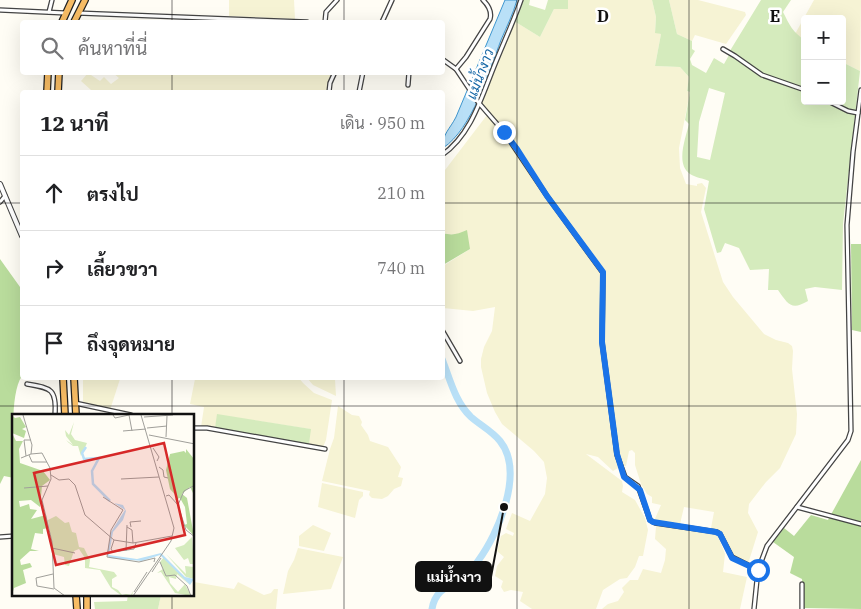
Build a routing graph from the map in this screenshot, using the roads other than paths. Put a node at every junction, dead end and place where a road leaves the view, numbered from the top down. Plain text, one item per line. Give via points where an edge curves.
1 (52, 0) edge
2 (72, 0) edge
3 (85, 0) edge
4 (337, 0) edge
5 (392, 0) edge
6 (483, 0) edge
7 (521, 0) edge
8 (0, 10) edge
9 (49, 12) junction
10 (65, 13) junction
11 (78, 13) junction
12 (63, 20) edge
13 (75, 20) edge
14 (255, 20) edge
15 (325, 20) edge
16 (383, 20) edge
17 (723, 49) dead end
18 (445, 61) edge
19 (456, 69) junction
20 (48, 75) edge
21 (59, 75) edge
22 (334, 75) edge
23 (362, 75) edge
24 (409, 75) edge
25 (408, 85) dead end
26 (801, 89) edge
27 (46, 90) edge
28 (58, 90) edge
29 (329, 90) edge
30 (359, 90) edge
31 (861, 90) edge
32 (479, 103) junction
33 (836, 105) edge
34 (858, 113) junction
35 (445, 153) edge
36 (0, 184) edge
37 (4, 196) junction
38 (0, 202) edge
39 (20, 232) edge
40 (445, 335) edge
41 (460, 361) dead end
42 (63, 380) edge
43 (74, 380) edge
44 (27, 384) dead end
45 (75, 403) junction
46 (55, 414) edge
47 (65, 414) edge
48 (76, 414) edge
49 (126, 414) edge
50 (195, 428) edge
51 (325, 449) dead end
52 (797, 507) junction
53 (861, 524) edge
54 (758, 570) junction
55 (802, 584) dead end
56 (75, 596) edge
57 (87, 596) edge
58 (77, 609) edge
59 (88, 609) edge
60 (754, 609) edge
61 (802, 609) edge

1 - 9 street
2 - 10 highway
3 - 11 highway
4 - 15 street via 326,12
5 - 16 street
6 - 19 street via 490,19
7 - 32 street
8 - 9 street
9 - 10 street
10 - 12 highway
11 - 13 highway
11 - 14 street
17 - 26 street via 762,75
18 - 19 street
19 - 32 street
20 - 27 highway
21 - 28 highway
22 - 29 street
23 - 30 street
24 - 25 street
31 - 34 street
32 - 35 street via 460,140
32 - 54 street via 517,149 603,272 602,342 617,454 624,477 640,490 650,520 716,532 732,558
33 - 34 street
34 - 52 street via 847,225 851,431 848,440
36 - 37 street
37 - 38 street
37 - 39 street
40 - 41 street
42 - 47 highway
43 - 45 highway
44 - 46 street via 51,391
45 - 48 highway
45 - 49 street
50 - 51 street
52 - 53 street
52 - 54 street via 767,546
54 - 60 street
55 - 61 street
56 - 58 highway
57 - 59 highway

